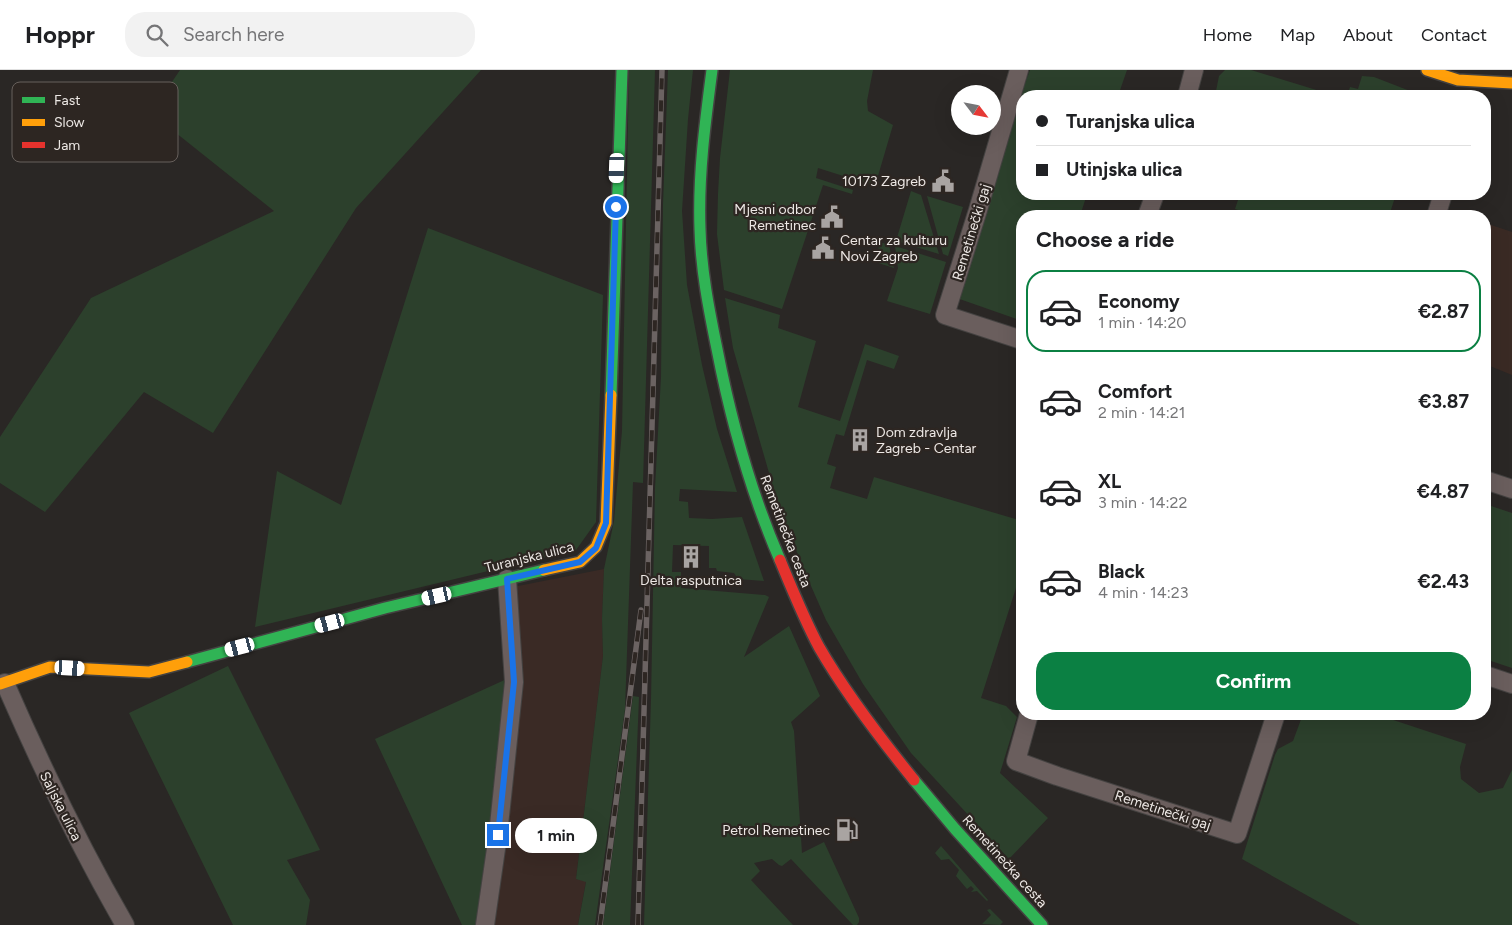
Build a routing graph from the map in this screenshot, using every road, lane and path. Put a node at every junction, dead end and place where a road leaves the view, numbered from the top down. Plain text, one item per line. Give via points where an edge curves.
1 (622, 70) edge
2 (712, 70) edge
3 (1019, 70) edge
4 (1194, 70) edge
5 (1427, 70) edge
6 (1512, 84) edge
7 (1476, 89) edge
8 (1189, 90) edge
9 (1016, 338) edge
10 (1491, 482) edge
11 (1512, 489) edge
12 (507, 579) junction
13 (1491, 677) edge
14 (3, 683) edge
15 (1512, 684) edge
16 (1027, 720) edge
17 (1274, 720) edge
18 (125, 925) edge
19 (485, 925) edge
20 (1042, 925) edge

1 - 12 street, Turanjska ulica via 606,523 596,548 580,562
2 - 20 street, Remetinečka cesta via 700,228 706,295 733,421 774,549 824,656 856,703 941,813
3 - 9 street, Remetinečki gaj via 945,315
4 - 8 street
5 - 7 street
6 - 7 street
10 - 11 street
12 - 14 street, Turanjska ulica via 385,608 149,672 50,668
12 - 19 street via 514,682
13 - 15 street
14 - 18 street, Saljska ulica via 94,872
16 - 17 street, Remetinečki gaj via 1016,761 1238,834

